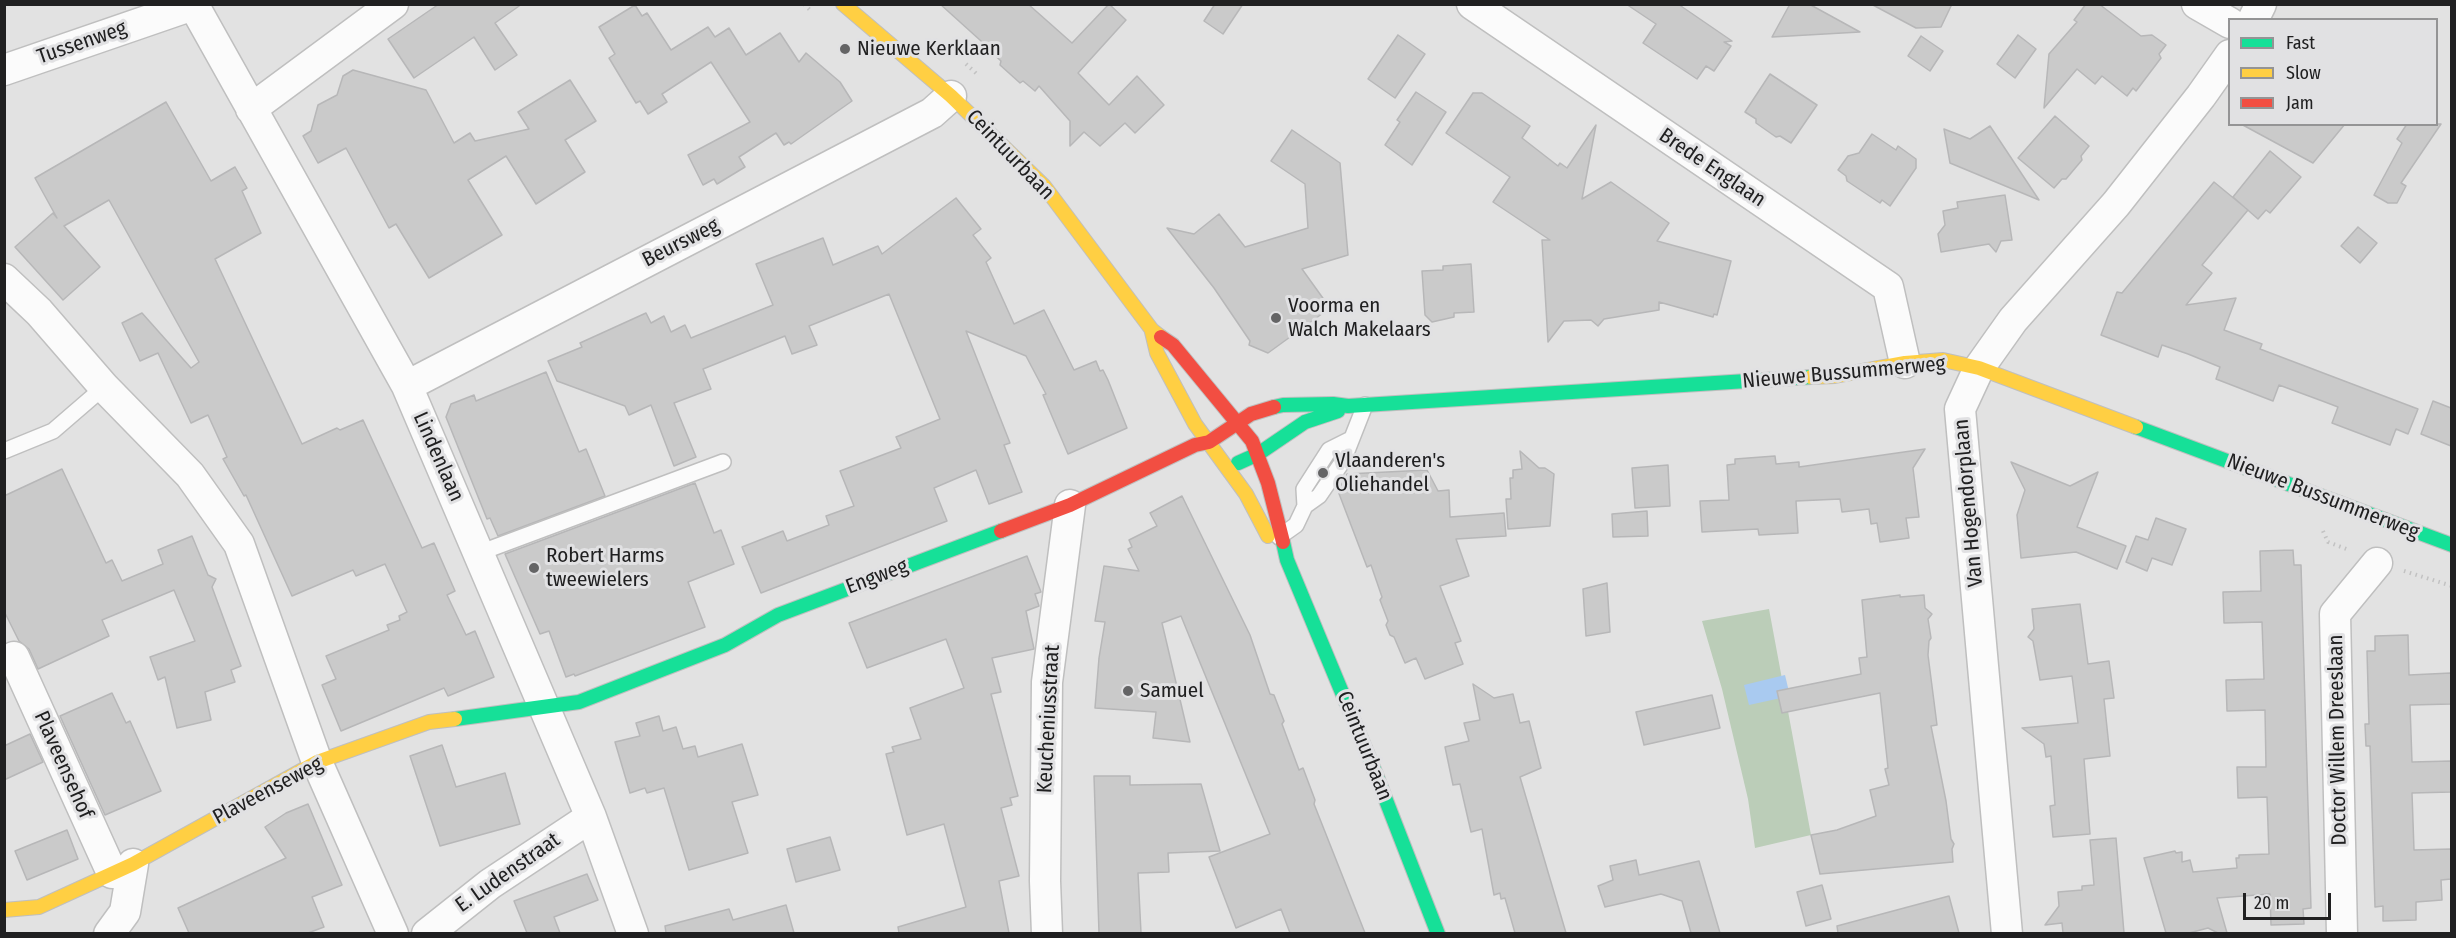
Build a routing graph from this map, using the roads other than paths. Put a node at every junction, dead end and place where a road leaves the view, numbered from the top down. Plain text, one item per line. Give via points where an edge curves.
1 (393, 4) edge
2 (843, 4) edge
3 (1472, 4) edge
4 (2197, 4) edge
5 (2262, 4) edge
6 (193, 5) edge
7 (2254, 18) edge
8 (2228, 22) edge
9 (2228, 56) edge
10 (4, 70) edge
11 (951, 96) junction
12 (251, 109) junction
13 (4, 279) edge
14 (1152, 330) junction
15 (1905, 363) junction
16 (1979, 368) junction
17 (407, 386) junction
18 (104, 387) junction
19 (1365, 405) junction
20 (1348, 406) junction
21 (1238, 422) junction
22 (1209, 442) junction
23 (4, 452) edge
24 (1258, 454) junction
25 (723, 462) dead end
26 (1227, 468) junction
27 (1070, 505) junction
28 (1276, 538) junction
29 (2451, 545) edge
30 (479, 553) junction
31 (2377, 563) dead end
32 (14, 657) dead end
33 (543, 705) junction
34 (317, 762) junction
35 (591, 817) junction
36 (123, 868) junction
37 (4, 910) edge
38 (109, 933) edge
39 (393, 933) edge
40 (427, 933) edge
41 (633, 933) edge
42 (1047, 933) edge
43 (1438, 933) edge
44 (2007, 933) edge
45 (2342, 933) edge

1 - 12 street
2 - 11 main road, Ceintuurbaan
3 - 15 street, Brede Englaan via 1888,287
4 - 8 street
5 - 7 street
6 - 10 street, Tussenweg
6 - 12 street, Lindenlaan
9 - 16 street, Van Hogendorplaan via 2116,204 2013,320
11 - 14 main road, Ceintuurbaan via 1044,186
11 - 17 street, Beursweg via 932,113
12 - 17 street, Lindenlaan
13 - 18 street via 39,312
14 - 21 main road, Ceintuurbaan via 1173,345
14 - 22 main road, Ceintuurbaan via 1157,353 1170,380
15 - 16 main road, Nieuwe Bussummerweg via 1943,360
15 - 19 main road, Nieuwe Bussummerweg via 1835,376
16 - 29 main road, Nieuwe Bussummerweg
16 - 44 street, Van Hogendorplaan via 1960,409
17 - 30 street, Lindenlaan
18 - 23 lane via 53,430
18 - 34 street via 190,475 239,544
19 - 20 main road, Nieuwe Bussummerweg
19 - 28 lane via 1351,439 1329,450 1304,489 1305,506 1296,525
20 - 21 main road, Nieuwe Bussummerweg via 1283,405
20 - 24 main road, Nieuwe Bussummerweg via 1305,422
21 - 22 main road, Nieuwe Bussummerweg
21 - 24 main road, Ceintuurbaan
22 - 26 main road, Ceintuurbaan
22 - 27 main road, Engweg via 1195,445
24 - 26 main road, Nieuwe Bussummerweg
24 - 28 main road, Ceintuurbaan
25 - 30 lane
26 - 28 main road, Ceintuurbaan
27 - 33 main road, Engweg via 778,615 725,645 579,702
27 - 42 street, Keucheniusstraat via 1047,682
28 - 43 main road, Ceintuurbaan
30 - 33 street, Lindenlaan
31 - 45 street, Doctor Willem Dreeslaan via 2335,614
32 - 36 street, Plaveensehof
33 - 34 main road, Plaveenseweg via 429,722
33 - 35 street, Lindenlaan
34 - 36 main road, Plaveenseweg
34 - 39 street
35 - 40 street, E. Ludenstraat via 490,884
35 - 41 street, Lindenlaan
36 - 37 main road, Plaveenseweg via 39,907
36 - 38 street via 125,912

